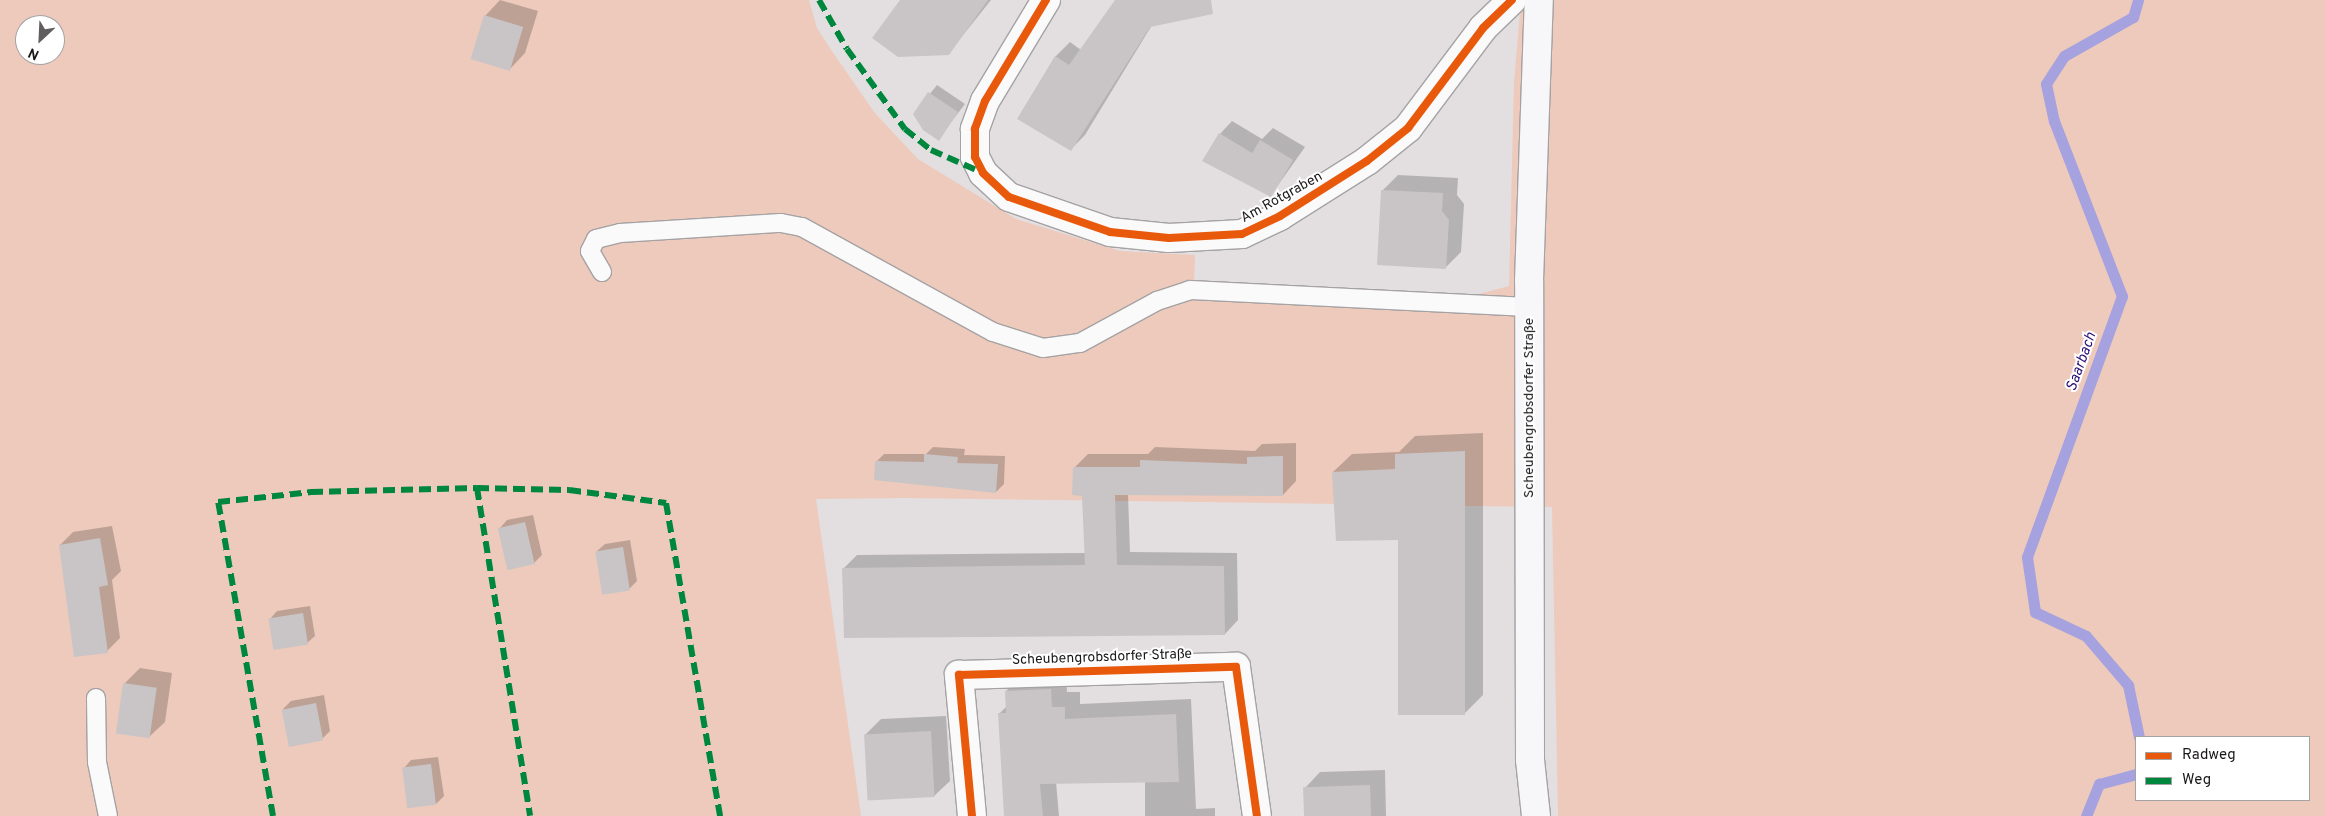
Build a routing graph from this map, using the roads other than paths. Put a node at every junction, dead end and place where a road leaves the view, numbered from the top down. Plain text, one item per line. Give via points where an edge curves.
1 (1046, 0) edge
2 (1512, 0) edge
3 (1539, 0) edge
4 (602, 272) dead end
5 (1529, 307) junction
6 (96, 698) dead end
7 (108, 816) edge
8 (972, 816) edge
9 (1256, 816) edge
10 (1536, 816) edge

1 - 2 street, Am Rotgraben via 985,101 974,129 975,157 983,173 1009,197 1110,232 1169,238 1242,234 1280,216 1368,161 1408,128 1482,28
3 - 5 main road, Scheubengrobsdorfer Straße
4 - 5 lane via 590,252 596,239 620,233 781,223 802,227 993,332 1043,348 1080,343 1157,302 1190,290
5 - 10 main road, Scheubengrobsdorfer Straße via 1530,760
6 - 7 lane via 97,762
8 - 9 street, Scheubengrobsdorfer Straße via 959,674 1236,667

